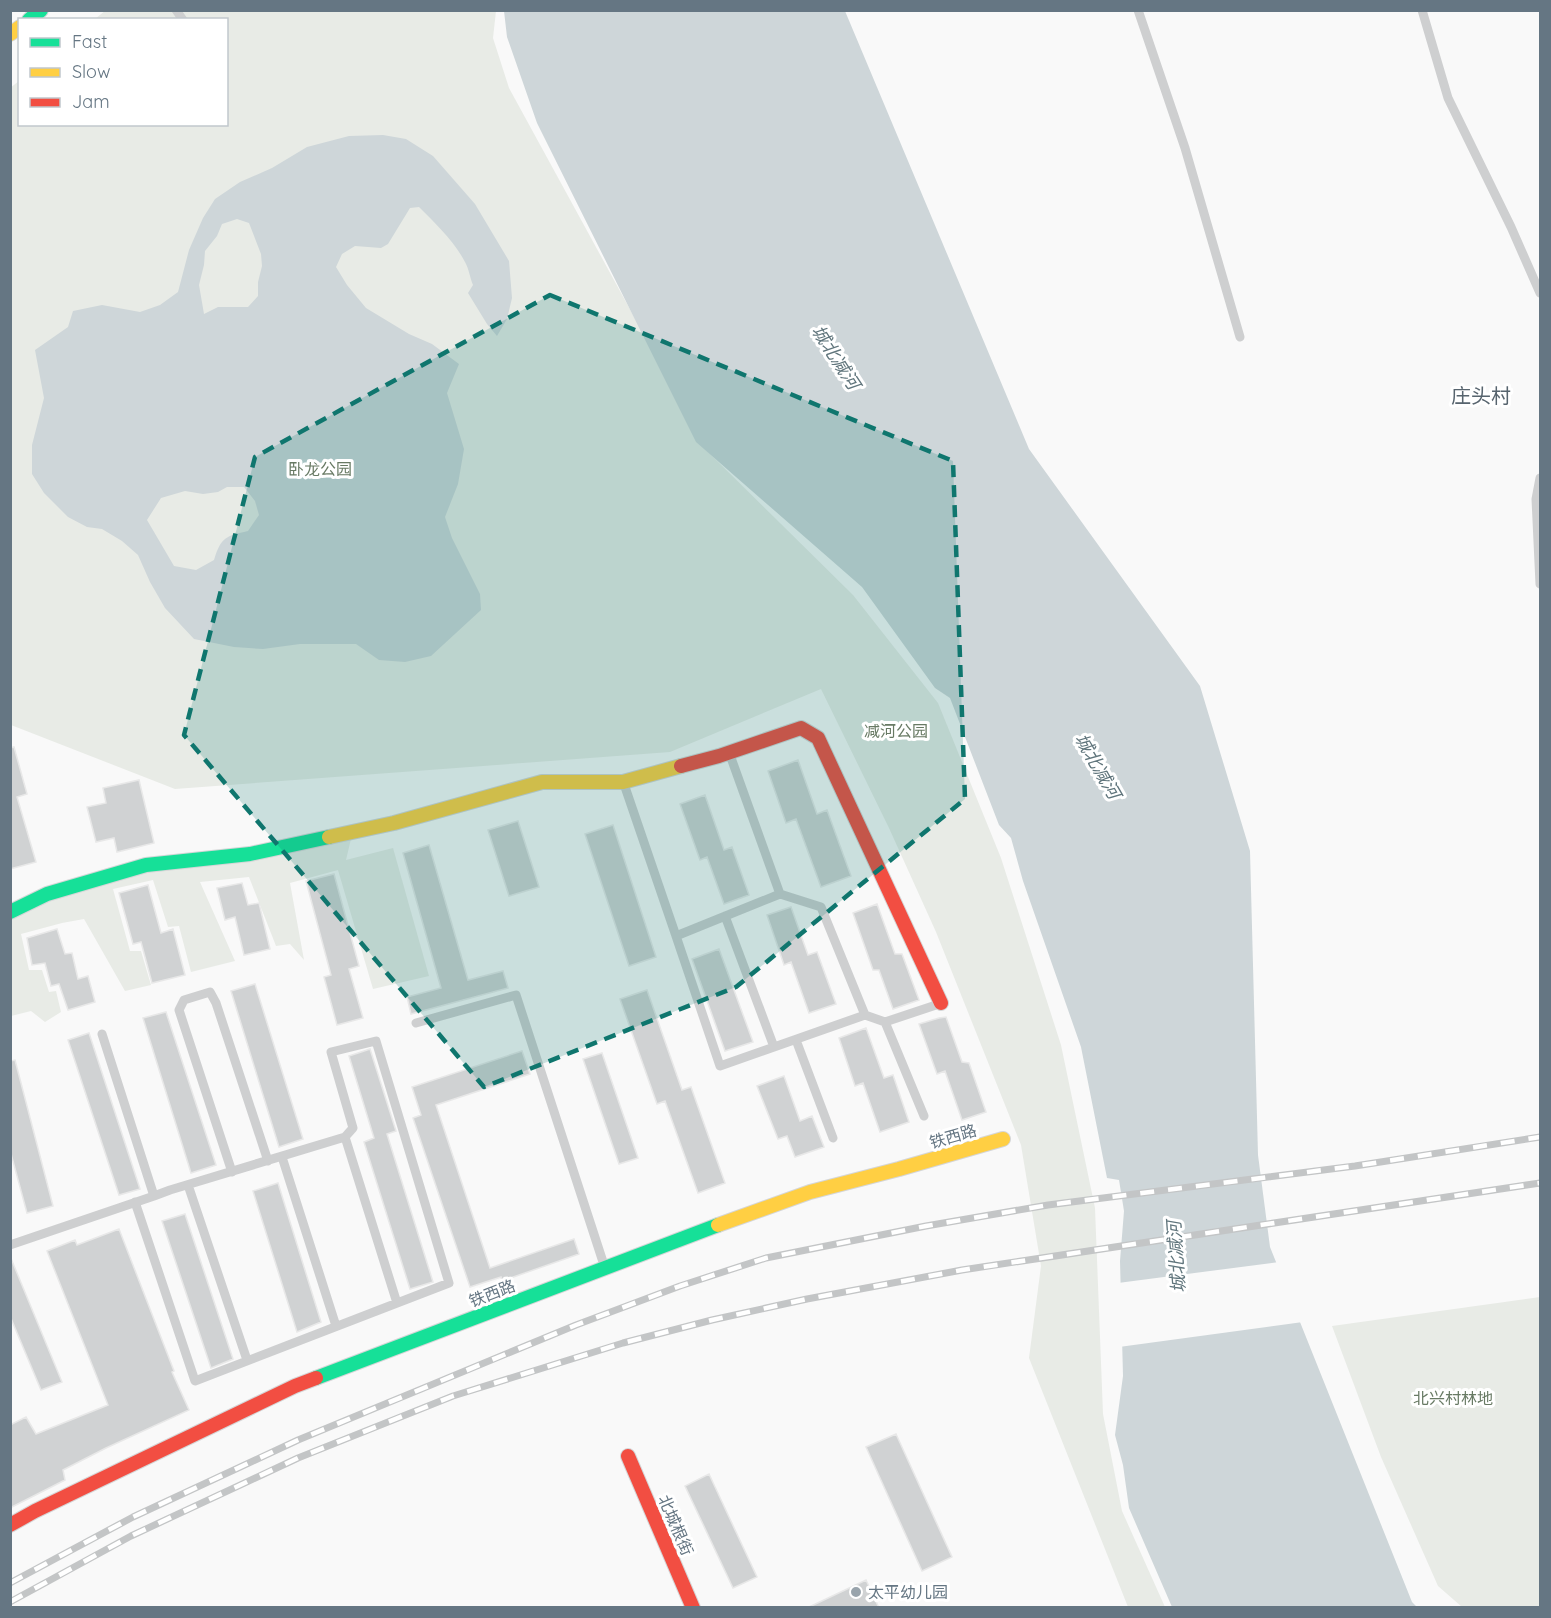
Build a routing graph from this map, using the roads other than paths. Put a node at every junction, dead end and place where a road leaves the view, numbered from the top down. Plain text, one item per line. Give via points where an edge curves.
1 (1138, 10) edge
2 (1422, 10) edge
3 (1540, 293) edge
4 (1240, 337) dead end
5 (1540, 478) edge
6 (1540, 584) edge
7 (729, 753) junction
8 (623, 782) junction
9 (780, 894) junction
10 (10, 912) edge
11 (725, 916) junction
12 (676, 936) junction
13 (941, 1004) joint
14 (865, 1016) junction
15 (885, 1022) junction
16 (416, 1023) dead end
17 (102, 1034) dead end
18 (796, 1040) junction
19 (774, 1047) junction
20 (924, 1116) dead end
21 (345, 1137) junction
22 (833, 1138) dead end
23 (1003, 1139) dead end
24 (282, 1157) junction
25 (268, 1161) junction
26 (232, 1172) junction
27 (188, 1185) junction
28 (154, 1196) junction
29 (135, 1202) junction
30 (10, 1245) edge
31 (605, 1268) junction
32 (397, 1303) junction
33 (336, 1326) junction
34 (248, 1360) junction
35 (628, 1456) dead end
36 (10, 1525) edge
37 (693, 1608) edge

1 - 4 lane via 1185,148
2 - 3 lane via 1448,99
5 - 6 lane via 1536,499
7 - 8 street
7 - 9 lane
7 - 13 street via 801,728 818,738
8 - 10 street via 542,782 394,823 250,854 146,865 47,894
8 - 12 lane
9 - 11 lane
9 - 14 lane via 821,907
11 - 12 lane
11 - 19 lane
12 - 19 lane via 720,1066
13 - 15 lane
14 - 15 lane
14 - 18 lane
15 - 20 lane
16 - 31 lane via 516,995
17 - 28 lane
18 - 19 lane
18 - 22 lane
21 - 24 lane
21 - 32 lane
21 - 32 lane via 352,1128 331,1052 376,1041 449,1283
23 - 31 street, 铁西路 via 810,1192
24 - 25 lane
24 - 33 lane
25 - 26 lane
25 - 26 lane via 210,992 184,1000 179,1010
26 - 27 lane
27 - 28 lane
27 - 34 lane
28 - 29 lane
29 - 30 lane
29 - 34 lane via 195,1381
31 - 36 street, 铁西路 via 295,1386
32 - 33 lane
33 - 34 lane
35 - 37 street, 北城根街

